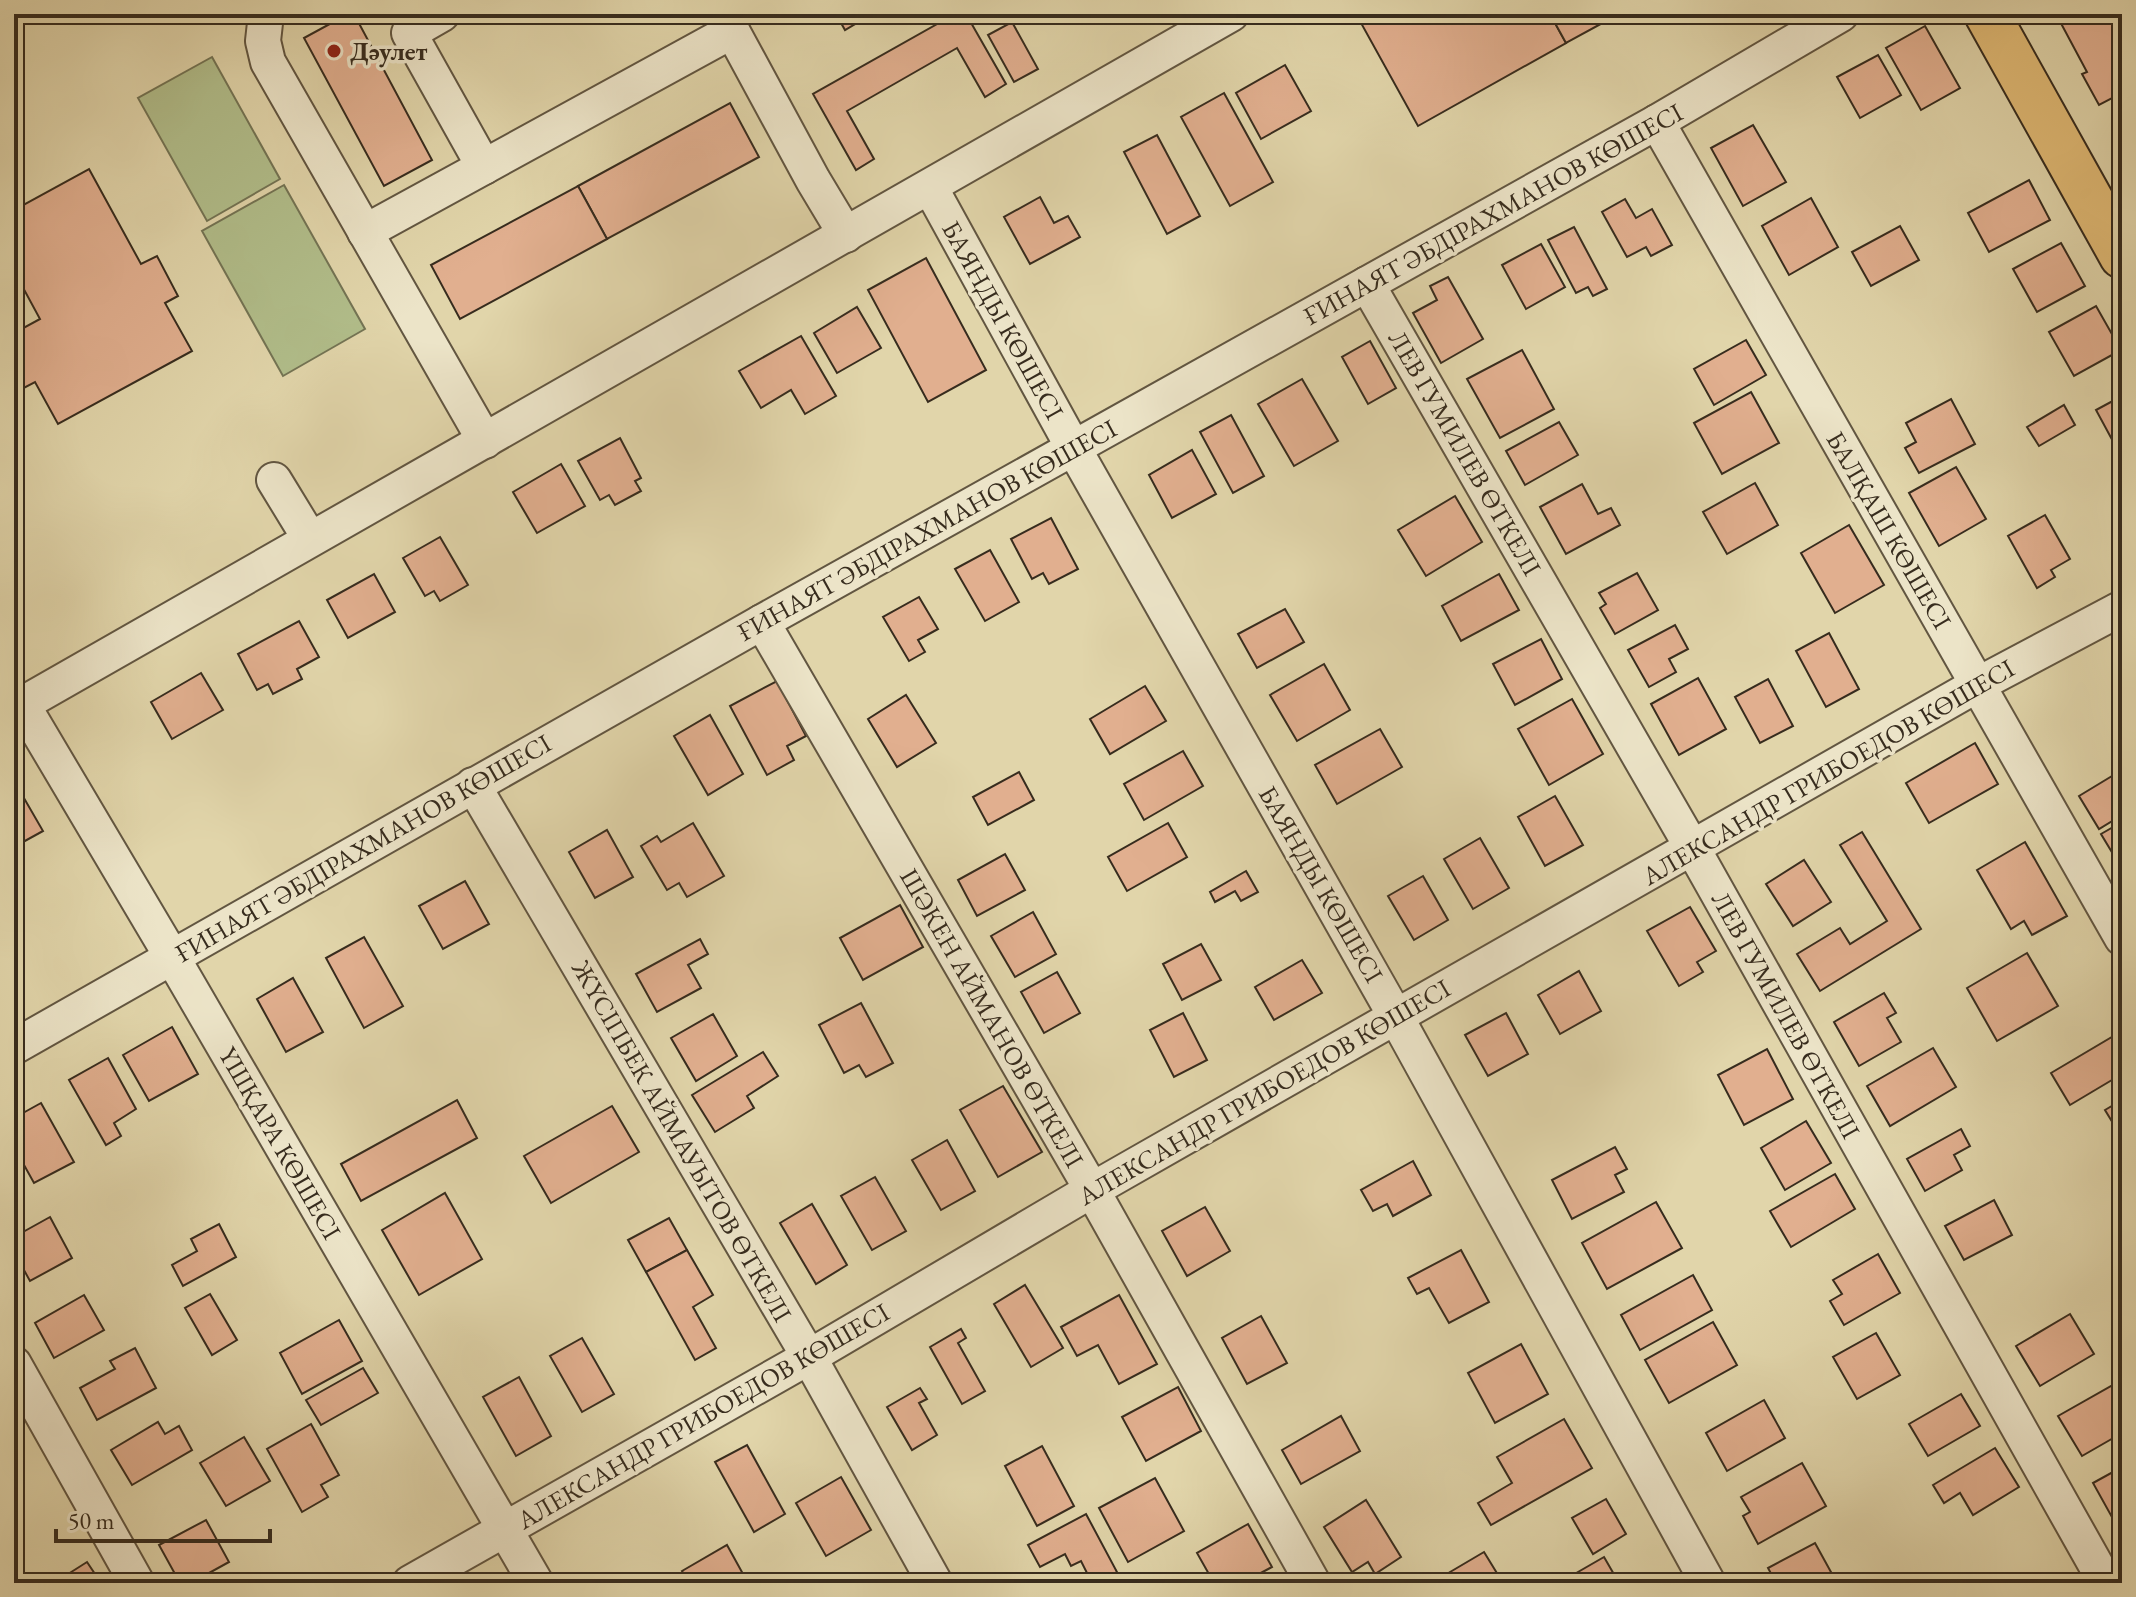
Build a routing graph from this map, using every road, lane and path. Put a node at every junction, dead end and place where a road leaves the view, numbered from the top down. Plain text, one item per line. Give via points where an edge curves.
1 (266, 14) edge
2 (442, 14) edge
3 (1231, 14) edge
4 (1841, 14) edge
5 (1987, 14) edge
6 (728, 22) edge
7 (1657, 122) junction
8 (484, 167) junction
9 (930, 187) junction
10 (365, 232) junction
11 (846, 235) junction
12 (2122, 256) edge
13 (1367, 284) junction
14 (485, 441) junction
15 (1074, 449) junction
16 (274, 480) dead end
17 (310, 539) junction
18 (2122, 608) edge
19 (762, 622) junction
20 (1977, 685) junction
21 (18, 707) edge
22 (473, 785) junction
23 (1693, 849) junction
24 (2122, 938) edge
25 (172, 957) junction
26 (1396, 1017) junction
27 (14, 1047) edge
28 (1092, 1190) junction
29 (809, 1357) junction
30 (14, 1364) edge
31 (505, 1529) junction
32 (137, 1583) edge
33 (410, 1583) edge
34 (536, 1583) edge
35 (935, 1583) edge
36 (1313, 1583) edge
37 (1708, 1583) edge
38 (2106, 1583) edge

1 - 10 street via 263,41 268,62
2 - 8 street via 409,33
3 - 9 street
4 - 7 street, ҒИНАЯТ ӘБДІРАХМАНОВ КӨШЕСІ
5 - 12 main road
6 - 8 street
6 - 11 street
7 - 13 street, ҒИНАЯТ ӘБДІРАХМАНОВ КӨШЕСІ
7 - 20 street, БАЛҚАШ КӨШЕСІ
8 - 10 street
9 - 11 street
9 - 15 street, БАЯНДЫ КӨШЕСІ
10 - 14 street
11 - 14 street
13 - 15 street, ҒИНАЯТ ӘБДІРАХМАНОВ КӨШЕСІ
13 - 23 street, ЛЕВ ГУМИЛЕВ ӨТКЕЛІ
14 - 17 street
15 - 19 street, ҒИНАЯТ ӘБДІРАХМАНОВ КӨШЕСІ
15 - 26 street, БАЯНДЫ КӨШЕСІ
16 - 17 street
17 - 21 street
18 - 20 street, АЛЕКСАНДР ГРИБОЕДОВ КӨШЕСІ
19 - 22 street, ҒИНАЯТ ӘБДІРАХМАНОВ КӨШЕСІ
19 - 28 street, ШӘКЕН АЙМАНОВ ӨТКЕЛІ
20 - 23 street, АЛЕКСАНДР ГРИБОЕДОВ КӨШЕСІ
20 - 24 street, БАЛҚАШ КӨШЕСІ
21 - 25 street, ҮШҚАРА КӨШЕСІ
22 - 25 street, ҒИНАЯТ ӘБДІРАХМАНОВ КӨШЕСІ
22 - 29 street, ЖҮСІПБЕК АЙМАУЫТОВ ӨТКЕЛІ
23 - 26 street, АЛЕКСАНДР ГРИБОЕДОВ КӨШЕСІ
23 - 38 street, ЛЕВ ГУМИЛЕВ ӨТКЕЛІ
25 - 27 street, ҒИНАЯТ ӘБДІРАХМАНОВ КӨШЕСІ
25 - 31 street, ҮШҚАРА КӨШЕСІ
26 - 28 street, АЛЕКСАНДР ГРИБОЕДОВ КӨШЕСІ
26 - 37 street, БАЯНДЫ КӨШЕСІ
28 - 29 street, АЛЕКСАНДР ГРИБОЕДОВ КӨШЕСІ
28 - 36 street, ШӘКЕН АЙМАНОВ ӨТКЕЛІ
29 - 31 street, АЛЕКСАНДР ГРИБОЕДОВ КӨШЕСІ
29 - 35 street, ЖҮСІПБЕК АЙМАУЫТОВ ӨТКЕЛІ
30 - 32 street
31 - 33 street, АЛЕКСАНДР ГРИБОЕДОВ КӨШЕСІ
31 - 34 street, ҮШҚАРА КӨШЕСІ

